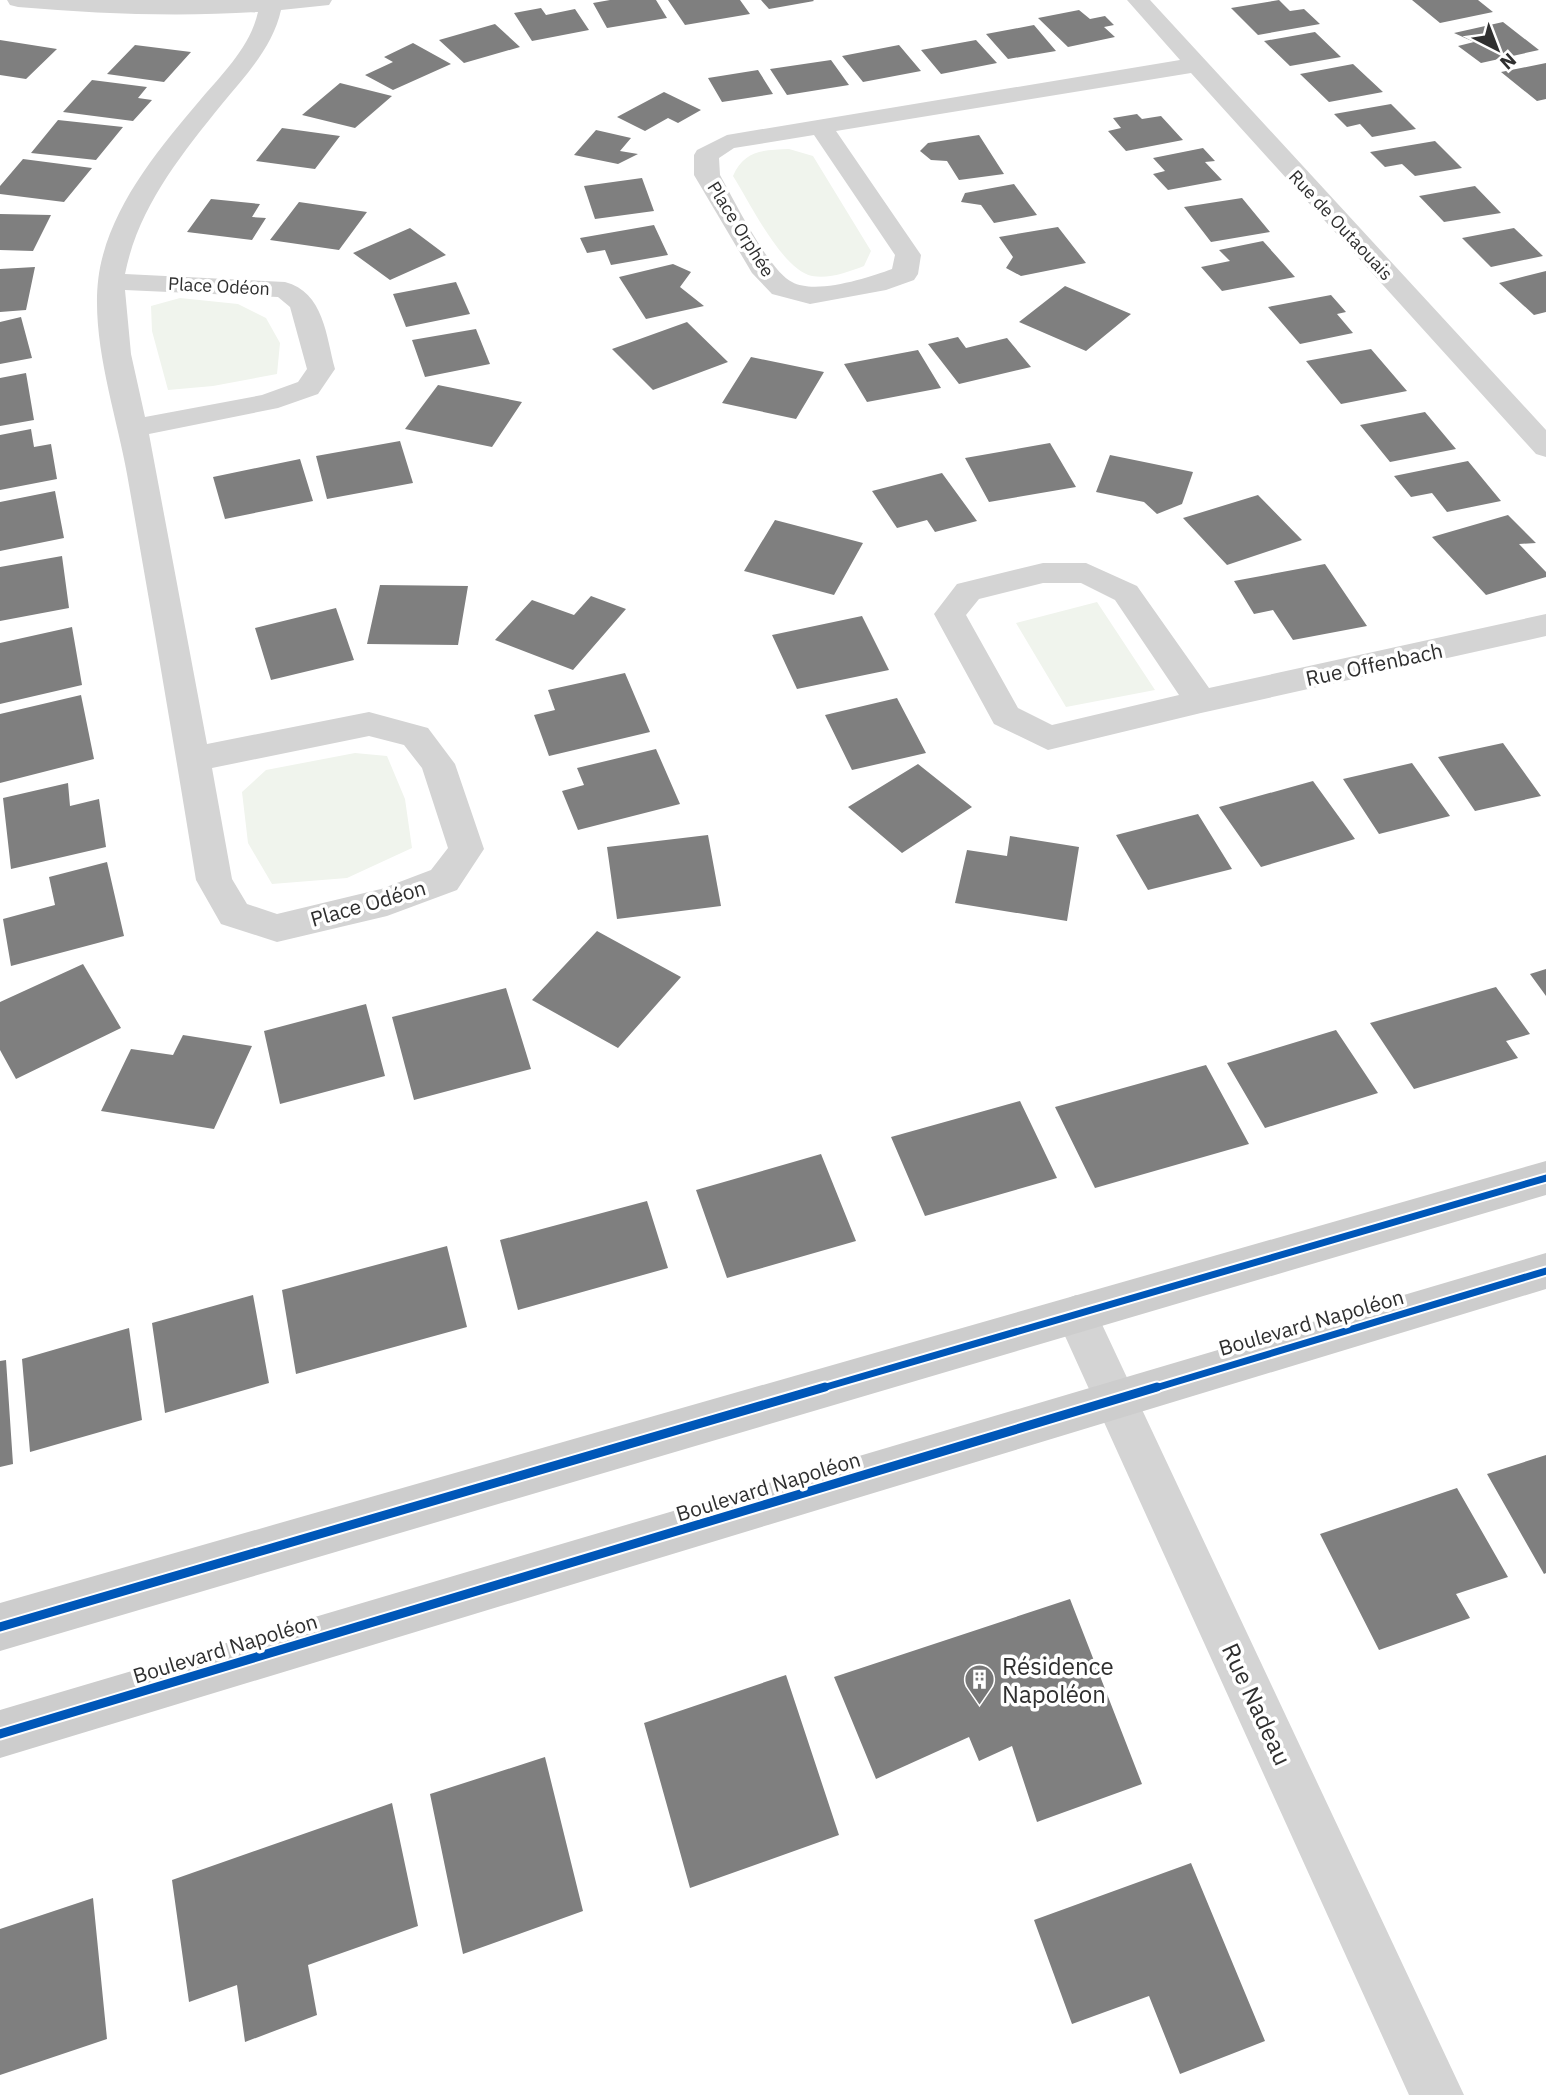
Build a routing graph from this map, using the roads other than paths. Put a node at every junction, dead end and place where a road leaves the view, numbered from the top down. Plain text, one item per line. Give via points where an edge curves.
1 (18, 0) edge
2 (321, 0) edge
3 (1138, 0) edge
4 (271, 4) junction
5 (1195, 65) junction
6 (821, 127) junction
7 (113, 282) junction
8 (134, 428) junction
9 (1546, 448) edge
10 (1546, 625) edge
11 (1202, 701) junction
12 (194, 759) junction
13 (1546, 1178) edge
14 (1546, 1272) edge
15 (1076, 1314) junction
16 (1116, 1399) junction
17 (0, 1627) edge
18 (0, 1734) edge
19 (1437, 2095) edge

1 - 4 street via 155,8
2 - 4 street
3 - 5 street, Rue de Outaouais
4 - 7 street, Place Odéon via 267,23 244,63 144,192 114,257
5 - 6 street, Place Orphée
5 - 9 street, Rue de Outaouais
6 - 6 street, Place Orphée via 727,142 706,155 707,175 765,273 782,288 810,296 905,274 908,255
7 - 8 street, Place Odéon via 111,318
7 - 8 street, Place Odéon via 285,290 303,303 321,369 307,388 268,402
8 - 12 street, Place Odéon
10 - 11 street, Rue Offenbach
11 - 11 street, Rue Offenbach via 1048,738 1006,716 950,614 968,590 1043,573 1086,573 1126,593
12 - 12 street, Place Odéon via 214,880 234,914 277,928 387,902 444,880 467,849 438,764 416,736 369,724
13 - 15 street
14 - 16 street, Boulevard Napoléon
15 - 16 street, Rue Nadeau
15 - 17 street
16 - 18 street, Boulevard Napoléon
16 - 19 street, Rue Nadeau

